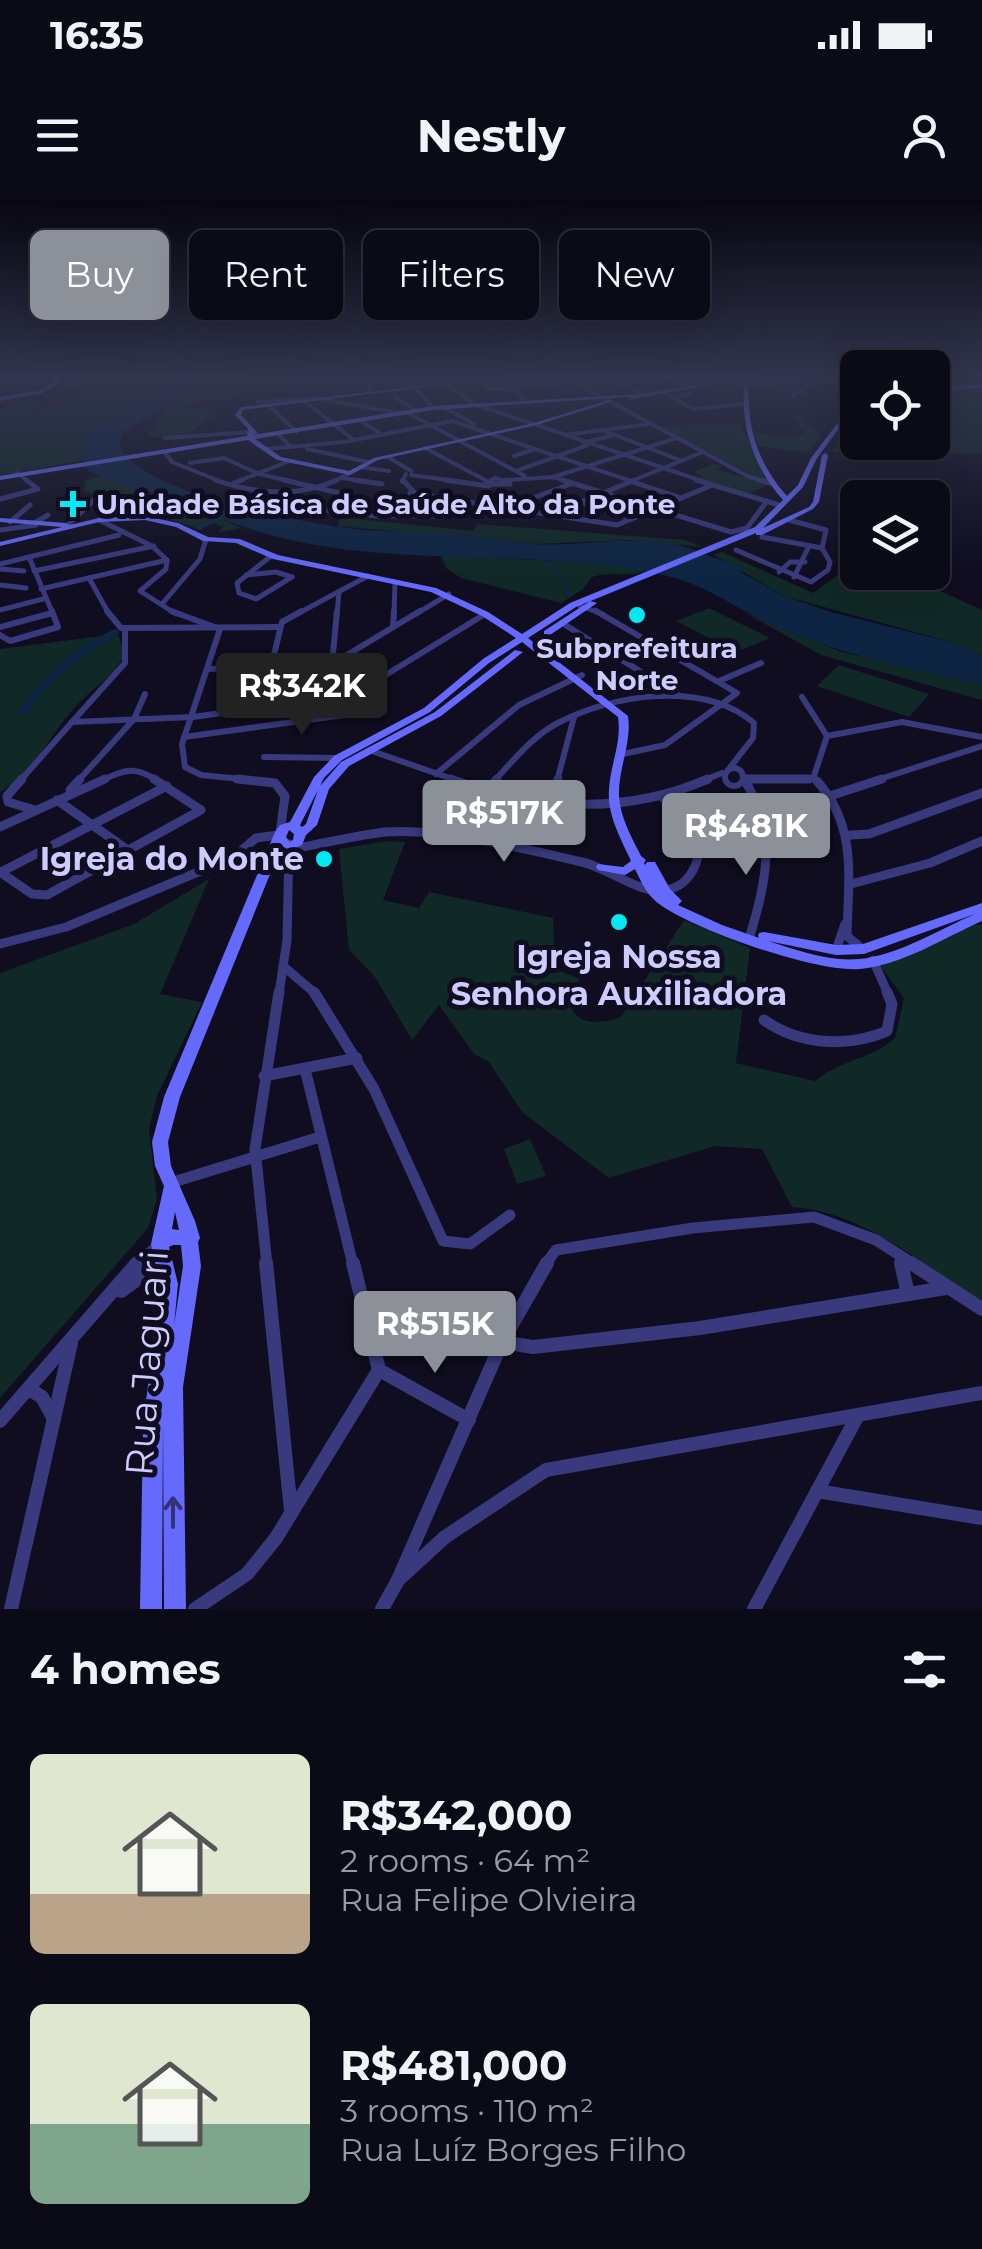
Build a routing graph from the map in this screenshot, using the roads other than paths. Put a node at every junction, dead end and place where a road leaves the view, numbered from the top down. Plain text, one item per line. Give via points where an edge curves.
1 (214, 444) edge
2 (260, 444) edge
3 (291, 444) edge
4 (316, 444) edge
5 (446, 444) edge
6 (464, 444) edge
7 (517, 444) edge
8 (586, 444) joint
9 (639, 444) edge
10 (655, 444) edge
11 (688, 444) edge
12 (755, 444) edge
13 (824, 444) edge
14 (834, 444) edge
15 (294, 446) junction
16 (646, 446) junction
17 (425, 448) junction
18 (265, 449) junction
19 (532, 450) junction
20 (703, 452) junction
21 (166, 454) dead end
22 (612, 454) junction
23 (388, 456) junction
24 (514, 456) dead end
25 (555, 457) junction
26 (682, 461) junction
27 (287, 462) junction
28 (368, 462) junction
29 (190, 464) junction
30 (582, 466) junction
31 (360, 467) junction
32 (660, 470) junction
33 (388, 471) dead end
34 (516, 471) junction
35 (18, 473) junction
36 (350, 473) junction
37 (409, 473) junction
38 (259, 474) junction
39 (525, 476) junction
40 (553, 476) junction
41 (342, 478) junction
42 (0, 479) edge
43 (630, 482) junction
44 (232, 484) junction
45 (382, 484) dead end
46 (489, 484) junction
47 (574, 484) junction
48 (774, 484) junction
49 (710, 486) junction
50 (801, 486) junction
51 (316, 488) junction
52 (410, 493) junction
53 (602, 493) junction
54 (97, 497) dead end
55 (682, 498) junction
56 (767, 500) junction
57 (0, 501) edge
58 (580, 502) junction
59 (520, 503) junction
60 (8, 506) dead end
61 (30, 506) dead end
62 (297, 507) dead end
63 (774, 508) junction
64 (333, 510) junction
65 (654, 510) junction
66 (807, 511) junction
67 (537, 513) junction
68 (48, 515) dead end
69 (548, 515) junction
70 (99, 520) junction
71 (631, 520) junction
72 (789, 520) junction
73 (5, 521) edge
74 (88, 522) junction
75 (813, 523) junction
76 (69, 524) junction
77 (34, 525) junction
78 (53, 525) junction
79 (0, 530) edge
80 (826, 530) joint
81 (120, 535) junction
82 (42, 536) junction
83 (745, 537) junction
84 (762, 537) dead end
85 (206, 539) junction
86 (0, 544) edge
87 (155, 546) junction
88 (822, 548) junction
89 (808, 549) junction
90 (736, 550) dead end
91 (271, 556) junction
92 (29, 557) junction
93 (167, 560) junction
94 (801, 562) junction
95 (0, 567) edge
96 (24, 571) dead end
97 (34, 572) junction
98 (779, 572) junction
99 (246, 576) junction
100 (368, 576) junction
101 (89, 578) junction
102 (794, 578) junction
103 (395, 582) junction
104 (0, 585) edge
105 (26, 588) dead end
106 (40, 589) junction
107 (340, 592) junction
108 (448, 594) junction
109 (43, 598) junction
110 (162, 604) junction
111 (575, 609) junction
112 (0, 610) edge
113 (52, 613) junction
114 (485, 614) junction
115 (562, 624) junction
116 (0, 627) edge
117 (278, 627) junction
118 (394, 627) junction
119 (218, 628) junction
120 (126, 629) junction
121 (0, 635) edge
122 (526, 641) junction
123 (762, 663) dead end
124 (332, 664) junction
125 (271, 667) junction
126 (210, 669) junction
127 (580, 676) junction
128 (719, 681) junction
129 (144, 694) dead end
130 (353, 695) junction
131 (682, 697) junction
132 (802, 697) dead end
133 (729, 704) junction
134 (618, 705) junction
135 (574, 716) junction
136 (193, 717) junction
137 (134, 719) junction
138 (72, 722) junction
139 (827, 736) junction
140 (184, 737) junction
141 (982, 737) edge
142 (379, 741) junction
143 (982, 746) edge
144 (369, 750) junction
145 (626, 754) junction
146 (743, 754) junction
147 (264, 757) dead end
148 (338, 758) junction
149 (88, 770) junction
150 (436, 774) junction
151 (106, 776) junction
152 (726, 777) junction
153 (744, 777) junction
154 (814, 778) junction
155 (167, 786) junction
156 (485, 792) junction
157 (982, 793) edge
158 (833, 795) junction
159 (61, 798) junction
160 (663, 798) junction
161 (754, 799) junction
162 (619, 805) junction
163 (551, 806) junction
164 (35, 810) junction
165 (92, 824) junction
166 (0, 827) edge
167 (288, 835) junction
168 (850, 836) junction
169 (982, 841) edge
170 (129, 851) junction
171 (640, 860) junction
172 (602, 867) junction
173 (0, 872) edge
174 (850, 884) junction
175 (659, 892) junction
176 (46, 895) joint
177 (978, 916) edge
178 (846, 922) junction
179 (749, 936) junction
180 (0, 944) edge
181 (868, 954) junction
182 (837, 956) junction
183 (283, 966) junction
184 (764, 1020) dead end
185 (358, 1058) junction
186 (305, 1069) junction
187 (264, 1076) junction
188 (320, 1138) junction
189 (255, 1158) junction
190 (171, 1185) junction
191 (510, 1215) dead end
192 (190, 1238) junction
193 (160, 1244) junction
194 (900, 1256) junction
195 (192, 1266) junction
196 (167, 1274) junction
197 (946, 1288) junction
198 (908, 1294) junction
199 (100, 1309) junction
200 (982, 1310) edge
201 (502, 1342) junction
202 (71, 1343) junction
203 (379, 1370) junction
204 (29, 1389) junction
205 (982, 1393) edge
206 (858, 1414) junction
207 (469, 1420) junction
208 (0, 1421) edge
209 (54, 1422) junction
210 (817, 1492) junction
211 (292, 1510) junction
212 (982, 1518) edge
213 (398, 1580) junction
214 (11, 1609) edge
215 (150, 1609) edge
216 (175, 1609) edge
217 (195, 1609) edge
218 (382, 1609) edge
219 (754, 1609) edge

1 - 35 main road
2 - 18 main road
3 - 15 street
4 - 15 street
5 - 17 main road
6 - 34 street
7 - 19 street
8 - 22 street
8 - 25 street
9 - 16 street
10 - 16 street
11 - 20 street
12 - 48 main road
13 - 50 main road
14 - 66 main road via 821,460 816,502
15 - 18 street
15 - 28 street
16 - 22 street
16 - 26 street
17 - 23 main road
17 - 46 street
18 - 27 main road
19 - 24 street
19 - 25 street
20 - 26 street
20 - 48 street
21 - 29 street via 172,462
22 - 30 street
22 - 32 street
23 - 28 main road
23 - 37 street
25 - 30 street
25 - 34 street
26 - 32 street
27 - 36 main road
27 - 38 street
28 - 31 main road
29 - 38 street via 221,458
29 - 44 street
30 - 40 street
30 - 43 street
31 - 33 street
31 - 36 main road
32 - 43 street
32 - 49 street
34 - 39 street
35 - 42 main road
35 - 57 street via 38,489
36 - 41 street
37 - 46 street
37 - 52 street via 402,482
38 - 44 street
38 - 51 street
39 - 40 street
39 - 46 street
40 - 47 street
41 - 45 street
41 - 51 street
43 - 53 street
43 - 55 street
44 - 51 street via 287,496
46 - 59 street
47 - 53 street
47 - 59 street
48 - 50 main road
48 - 63 main road
49 - 55 street
49 - 56 street
50 - 63 main road
51 - 64 street via 348,494
52 - 64 street via 435,516
52 - 67 street
53 - 58 street
53 - 65 street
54 - 76 street
55 - 65 street
56 - 63 street
56 - 63 street
57 - 60 street
58 - 69 street
58 - 71 street
59 - 67 street
61 - 73 street
62 - 64 street
63 - 65 street via 732,532
63 - 66 main road
63 - 72 main road
63 - 83 main road
65 - 71 street
66 - 72 main road
66 - 75 street
67 - 69 street
68 - 77 street
69 - 71 street via 617,525
70 - 74 main road
70 - 81 street
70 - 85 main road via 145,518
72 - 75 street
72 - 83 main road
73 - 77 main road
74 - 76 main road
74 - 82 main road
75 - 80 street
76 - 78 main road
77 - 78 main road
77 - 79 street
78 - 82 main road
80 - 88 street
81 - 87 street
81 - 92 street
82 - 86 main road
83 - 111 main road
84 - 89 street
85 - 91 main road
85 - 110 street via 203,560
87 - 93 street
87 - 97 street
88 - 89 street
88 - 102 street via 828,570 811,582
89 - 94 street
90 - 98 street
91 - 99 street
91 - 100 main road
92 - 95 street
92 - 97 street
93 - 101 street
93 - 110 street via 166,569 139,589
94 - 98 street
94 - 102 street
95 - 96 street
97 - 106 street
98 - 102 street
99 - 99 street via 237,590 254,599 293,575
100 - 103 main road
100 - 107 street
101 - 106 street
101 - 120 street via 114,624
103 - 108 main road
103 - 118 street
104 - 105 street
106 - 109 street
107 - 117 street
107 - 124 street
108 - 114 main road
108 - 118 street
109 - 112 street
109 - 113 street
110 - 119 street
111 - 115 main road
111 - 122 main road
111 - 128 street via 602,614
113 - 116 street
113 - 121 street via 56,629 7,641
114 - 122 main road
114 - 130 street
115 - 122 main road
115 - 131 street
117 - 119 street
117 - 125 street
118 - 124 street
119 - 120 street
119 - 126 street
120 - 138 street via 124,662
122 - 127 main road
122 - 142 main road via 438,714
123 - 128 street
124 - 125 street
125 - 126 street
126 - 136 street
127 - 134 main road
127 - 150 street via 508,709
128 - 133 street via 736,693
129 - 137 street
130 - 136 street
130 - 140 street via 354,709 344,714
131 - 133 street
131 - 134 street
132 - 139 street
133 - 145 street via 696,719 660,750
133 - 146 street via 754,723
134 - 135 street
134 - 145 main road
135 - 156 street via 521,753
135 - 163 street
136 - 137 street
136 - 140 street
137 - 138 street
137 - 149 street
138 - 164 street via 7,796
139 - 141 street via 902,722
139 - 154 street
140 - 167 street via 184,768 274,784 285,796
142 - 144 main road
142 - 148 main road
143 - 158 street
144 - 150 street
144 - 167 main road via 333,776 312,825
145 - 162 main road
146 - 152 street
146 - 153 street
147 - 148 street
148 - 167 main road via 319,777
149 - 151 street
149 - 159 street
150 - 156 street
151 - 155 street via 128,765
151 - 159 street
152 - 153 street
152 - 160 street
152 - 161 street
153 - 154 street
153 - 161 street
154 - 158 street
155 - 165 street
155 - 170 street via 201,810
156 - 163 street
157 - 168 street
158 - 168 street
159 - 164 street
159 - 165 street
160 - 162 street
160 - 175 street via 696,815 703,848 689,876
161 - 179 street via 762,808 768,850
162 - 163 street
162 - 171 main road
162 - 175 main road
164 - 166 street
165 - 170 street
165 - 173 street
167 - 172 street via 303,847 388,832 448,837
167 - 180 street via 256,838 234,857 66,927
167 - 183 street
167 - 190 main road, Rua Jaguari via 268,860 172,1097 160,1142
168 - 174 street
169 - 174 street via 930,864
170 - 176 street
171 - 172 main road via 625,870
171 - 175 main road
172 - 175 street
173 - 176 street via 32,894
174 - 178 street
175 - 179 main road via 688,916
177 - 181 main road
178 - 181 street via 847,936
178 - 182 street
179 - 182 main road
181 - 182 main road
181 - 184 street via 892,1004 886,1031 872,1040 825,1042
183 - 185 street via 310,983
183 - 187 street
185 - 186 street
185 - 191 street via 443,1242 468,1248
186 - 187 street
186 - 188 street
187 - 189 street
188 - 189 street
188 - 203 street
189 - 190 street
189 - 211 street
190 - 192 main road, Rua Jaguari
190 - 193 main road, Rua Jaguari
192 - 193 main road
192 - 195 main road, Rua Jaguari
193 - 196 main road, Rua Jaguari
193 - 199 street
194 - 197 street
194 - 198 street
194 - 201 street via 854,1229 801,1216 562,1247 546,1260
195 - 196 main road
216 -> 195 main road, Rua Jaguari via 173,1388
196 - 199 street via 143,1275
196 - 215 main road, Rua Jaguari via 152,1427
197 - 198 street
197 - 200 street
198 - 201 street via 700,1328 532,1347
199 - 202 street
201 - 207 street
202 - 204 street
202 - 209 street
203 - 207 street
203 - 211 street
204 - 208 street
204 - 209 street via 42,1396
205 - 206 street
206 - 210 street
206 - 213 street via 546,1470 445,1537
207 - 213 street
209 - 214 street
210 - 212 street
210 - 219 street
211 - 217 street via 247,1574
213 - 218 street

